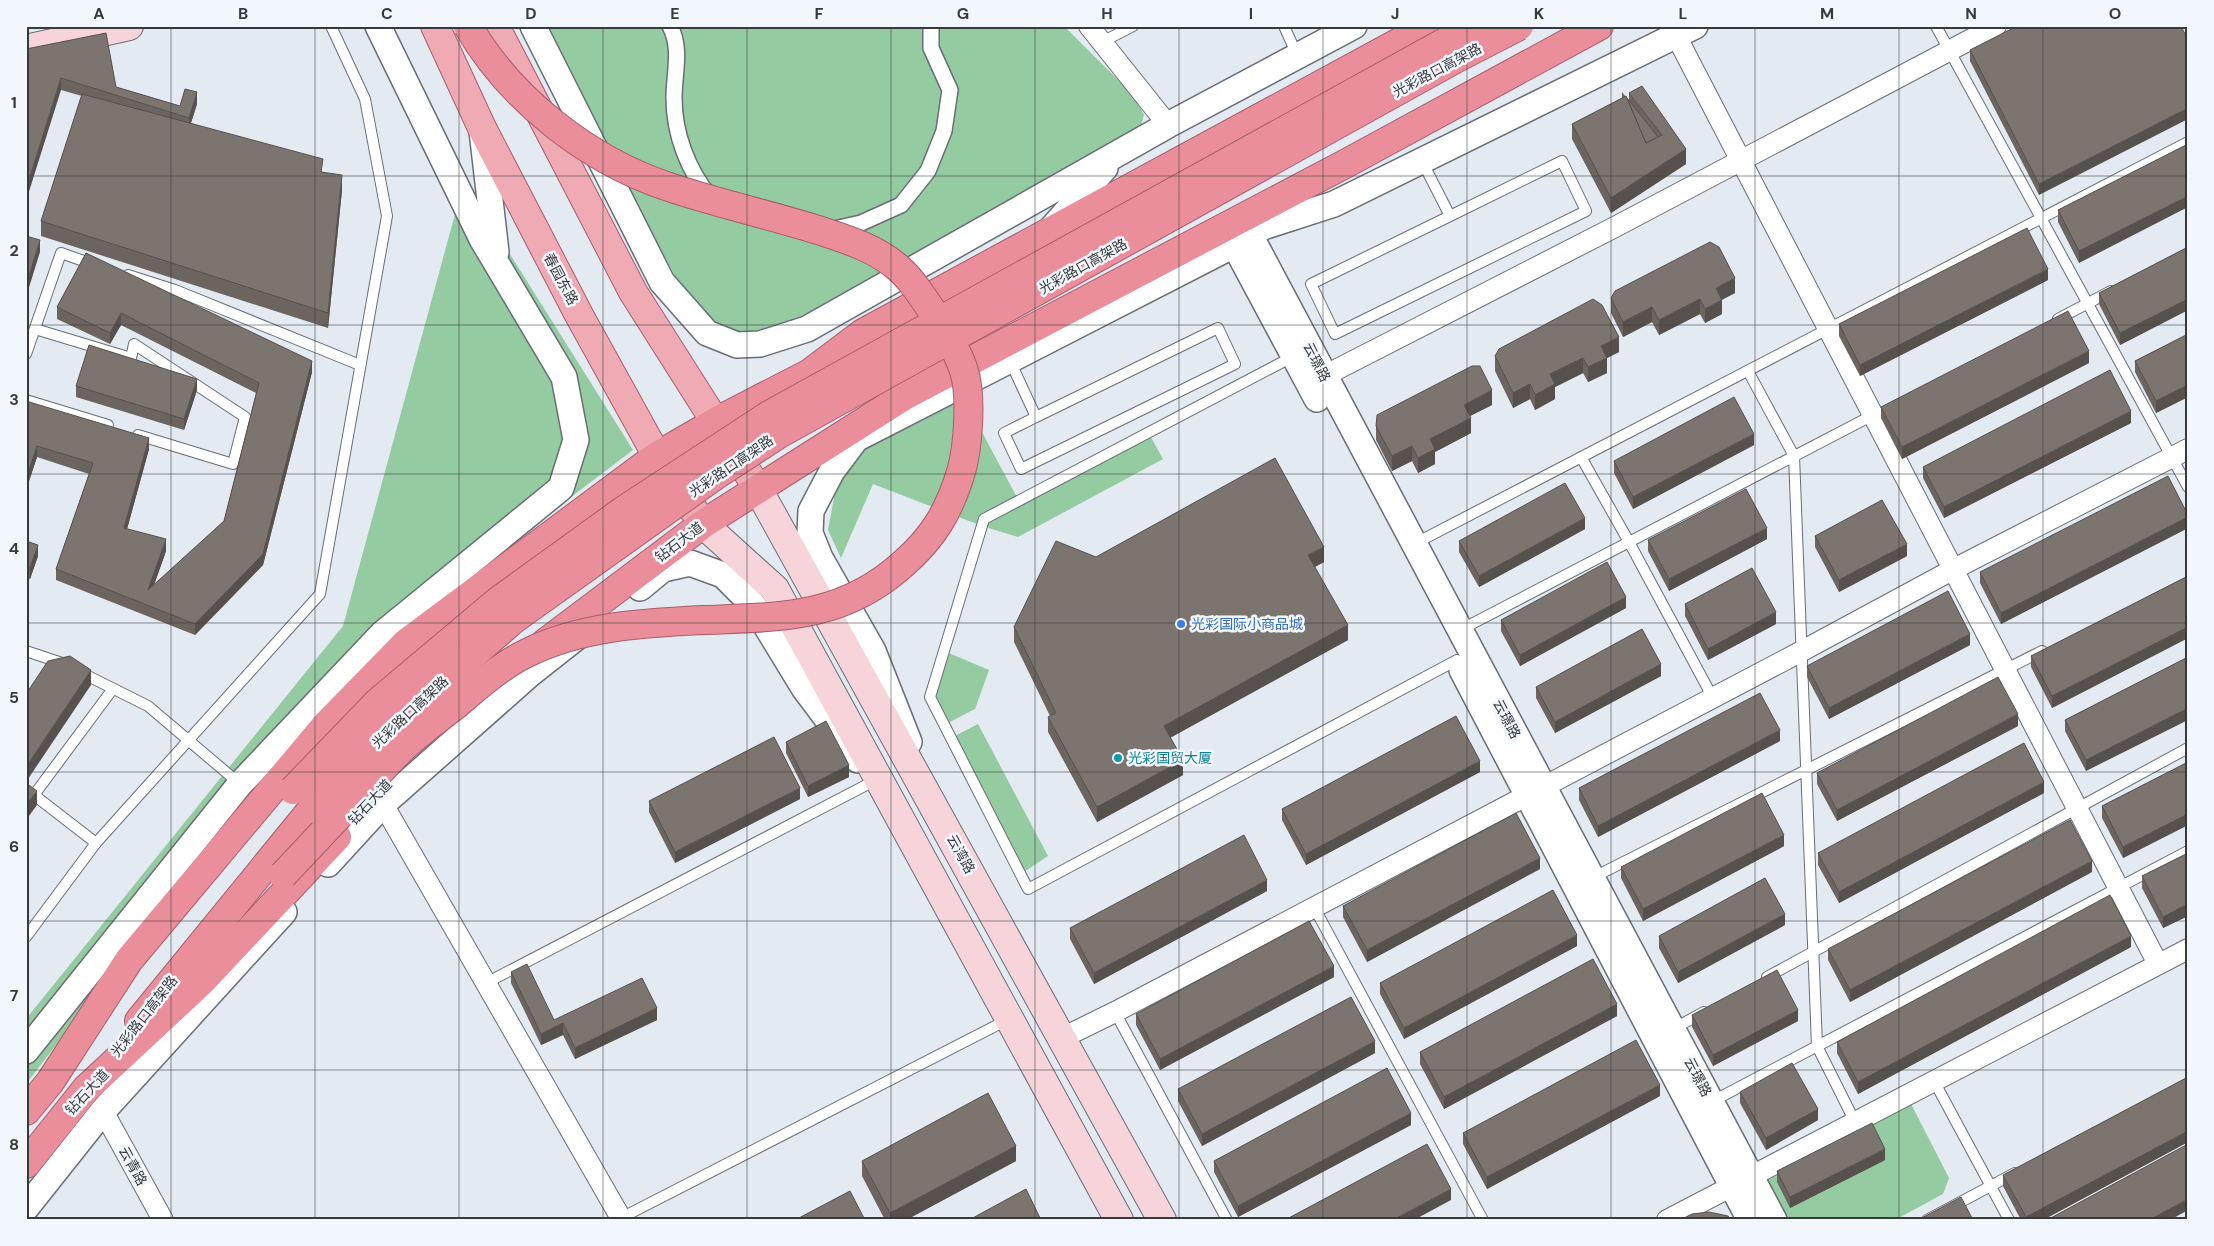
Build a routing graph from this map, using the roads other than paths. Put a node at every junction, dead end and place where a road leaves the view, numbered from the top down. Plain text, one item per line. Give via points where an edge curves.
1 (129, 26) edge
2 (332, 26) edge
3 (378, 26) edge
4 (435, 26) edge
5 (468, 26) edge
6 (495, 26) edge
7 (533, 26) edge
8 (670, 26) edge
9 (931, 26) edge
10 (1089, 26) edge
11 (1133, 26) edge
12 (1284, 26) edge
13 (1354, 26) edge
14 (1429, 26) edge
15 (1474, 26) edge
16 (1519, 26) edge
17 (1599, 26) edge
18 (1936, 26) edge
19 (1996, 26) edge
20 (1681, 29) edge
21 (1102, 42) junction
22 (26, 49) edge
23 (1949, 51) junction
24 (1298, 56) junction
25 (1168, 125) junction
26 (482, 128) junction
27 (2188, 142) edge
28 (1118, 153) junction
29 (1742, 159) junction
30 (1422, 161) junction
31 (713, 200) dead end
32 (1450, 216) junction
33 (2041, 218) junction
34 (1243, 230) junction
35 (821, 232) dead end
36 (1047, 233) junction
37 (497, 265) junction
38 (2121, 286) edge
39 (2087, 303) junction
40 (899, 314) junction
41 (2044, 326) edge
42 (1830, 328) junction
43 (35, 329) junction
44 (807, 329) junction
45 (26, 354) edge
46 (1294, 356) junction
47 (1010, 361) junction
48 (360, 365) junction
49 (1748, 371) junction
50 (1324, 376) junction
51 (26, 400) edge
52 (1878, 412) junction
53 (1036, 417) junction
54 (716, 421) junction
55 (2180, 453) edge
56 (657, 456) junction
57 (1794, 456) junction
58 (1581, 457) junction
59 (2188, 487) edge
60 (758, 489) junction
61 (703, 524) junction
62 (1629, 542) junction
63 (1414, 544) junction
64 (467, 563) junction
65 (1954, 569) junction
66 (1460, 630) junction
67 (406, 643) junction
68 (2049, 647) edge
69 (26, 651) edge
70 (1802, 651) junction
71 (1456, 660) junction
72 (2006, 669) junction
73 (530, 674) junction
74 (112, 690) junction
75 (1713, 698) junction
76 (187, 741) junction
77 (2188, 748) edge
78 (406, 762) junction
79 (1806, 770) junction
80 (874, 781) junction
81 (240, 784) junction
82 (1534, 791) junction
83 (302, 799) junction
84 (931, 800) junction
85 (384, 804) junction
86 (2078, 808) junction
87 (901, 816) junction
88 (96, 843) junction
89 (2188, 851) edge
90 (1592, 878) junction
91 (2119, 888) junction
92 (1314, 907) junction
93 (26, 936) edge
94 (2188, 949) edge
95 (1814, 952) junction
96 (2158, 964) junction
97 (486, 983) junction
98 (1756, 984) edge
99 (155, 1001) junction
100 (1714, 1006) edge
101 (1115, 1012) junction
102 (1009, 1019) junction
103 (1672, 1029) junction
104 (1062, 1038) junction
105 (29, 1044) edge
106 (1817, 1046) junction
107 (1934, 1081) junction
108 (50, 1082) junction
109 (86, 1089) junction
110 (26, 1099) edge
111 (1712, 1102) junction
112 (26, 1110) edge
113 (104, 1111) junction
114 (1855, 1122) junction
115 (26, 1164) edge
116 (2025, 1167) edge
117 (1742, 1181) junction
118 (1991, 1185) junction
119 (26, 1207) edge
120 (620, 1219) edge
121 (164, 1220) edge
122 (1119, 1220) edge
123 (1162, 1220) edge
124 (1227, 1220) edge
125 (1483, 1220) edge
126 (1667, 1220) edge
127 (1750, 1220) edge
128 (1774, 1220) edge
129 (1927, 1220) edge
130 (2009, 1220) edge

1 - 22 main road
2 - 48 lane via 365,99 387,216
3 - 37 street
4 - 26 main road, 春园东路
5 - 99 highway, bridge via 489,60 510,85 572,138 605,160 662,185 866,246 897,267 945,331 965,372 969,421 963,464 952,501 920,550 883,583 838,603 771,618 616,628 567,637 525,654 483,682 406,745 283,875
6 - 54 main road via 633,292
7 - 44 street via 662,282 707,333 737,345 760,344
8 - 31 street via 678,48 674,100 679,135 700,184
9 - 35 street via 930,48 950,90 944,131 928,171 901,205 860,223
10 - 21 street
11 - 21 lane
12 - 24 lane
13 - 24 street
14 - 36 highway
15 - 83 highway, 光彩路口高架路, bridge via 769,415 624,510 498,601 378,702
16 - 83 highway, 光彩路口高架路, bridge via 779,434 514,619
17 - 34 highway, 钻石大道 via 1345,164
18 - 23 lane
19 - 23 street
20 - 29 street
20 - 30 street
21 - 25 street
23 - 29 street
23 - 33 lane
24 - 25 street
25 - 28 street
26 - 37 street
26 - 56 main road, 春园东路
27 - 33 lane
28 - 36 street
28 - 44 street
29 - 42 street
29 - 50 street
30 - 32 lane
30 - 34 street via 1334,204
32 - 32 lane via 1562,161 1586,211 1335,334 1311,284
33 - 39 lane
33 - 42 lane
34 - 46 street, 云璟路
34 - 47 street
34 - 50 street, 云璟路 via 1268,267
34 - 60 highway, 钻石大道 via 906,395
36 - 40 highway
37 - 64 street via 564,377 576,440 561,488
38 - 39 lane
39 - 41 lane
39 - 55 lane
40 - 44 street
40 - 54 highway via 863,333 810,372
42 - 49 lane
42 - 52 street
43 - 45 lane
43 - 48 lane via 60,253 175,290
43 - 51 lane via 131,358 134,344 245,417 233,464
46 - 71 street, 云璟路
46 - 71 lane via 984,519 930,697 1028,889
47 - 53 lane
47 - 84 street via 856,439 832,471 811,512 810,533 820,558 873,651
48 - 76 lane via 320,594
49 - 57 lane
49 - 58 lane
50 - 63 street, 云璟路
52 - 57 lane
52 - 65 street
53 - 53 lane via 1218,328 1235,364 1021,469 1004,433
54 - 56 highway
54 - 60 main road
55 - 59 lane
55 - 65 street
56 - 61 main road, 春园东路
56 - 67 highway
57 - 62 lane
57 - 70 lane
58 - 62 lane
58 - 63 lane
60 - 61 highway, 钻石大道
60 - 84 main road, 云湾路
61 - 78 highway, 钻石大道 via 466,704
61 - 87 main road via 775,588
62 - 66 lane
62 - 75 lane
63 - 66 street, 云璟路
64 - 67 street
64 - 81 street via 382,634
65 - 70 street
65 - 72 street
66 - 82 street, 云璟路
67 - 108 highway via 326,725 129,960
68 - 72 lane
69 - 74 lane via 62,663
70 - 75 street
70 - 79 lane
71 - 82 street, 云璟路
72 - 79 lane
72 - 86 street
73 - 78 street
73 - 80 street via 663,569 690,563 723,575 754,606 804,688
73 - 85 street
74 - 76 lane via 148,706
74 - 88 lane via 34,795
75 - 82 street
76 - 81 lane
76 - 88 lane
77 - 86 lane
78 - 109 highway, 钻石大道 via 202,981
79 - 90 lane
79 - 95 lane
80 - 87 street
80 - 97 lane
81 - 105 street
82 - 90 street, 云璟路
82 - 92 street
82 - 117 street, 云璟路
83 - 99 highway, 光彩路口高架路
83 - 108 highway, 光彩路口高架路 via 248,840
84 - 104 main road, 云湾路
85 - 97 street
85 - 113 street
86 - 91 street
86 - 95 lane
87 - 102 main road
88 - 93 lane
89 - 91 lane
90 - 103 street, 云璟路
91 - 96 street
91 - 106 lane
92 - 101 street
92 - 125 lane
94 - 96 street
95 - 98 lane
95 - 106 lane
96 - 107 street
97 - 120 street
99 - 109 highway, 光彩路口高架路
100 - 103 lane
101 - 104 street
101 - 124 lane
102 - 120 lane
102 - 122 main road
103 - 111 street, 云璟路
104 - 123 main road, 云湾路
106 - 111 lane
106 - 114 lane
107 - 114 street
107 - 118 lane
108 - 110 street
108 - 112 highway
109 - 115 highway, 钻石大道
109 - 119 street
111 - 117 street, 云璟路
113 - 119 street
113 - 121 street, 云青路
114 - 117 street
116 - 118 lane
117 - 126 street
117 - 127 street, 云璟路
117 - 128 street, 云璟路
118 - 129 lane
118 - 130 lane

